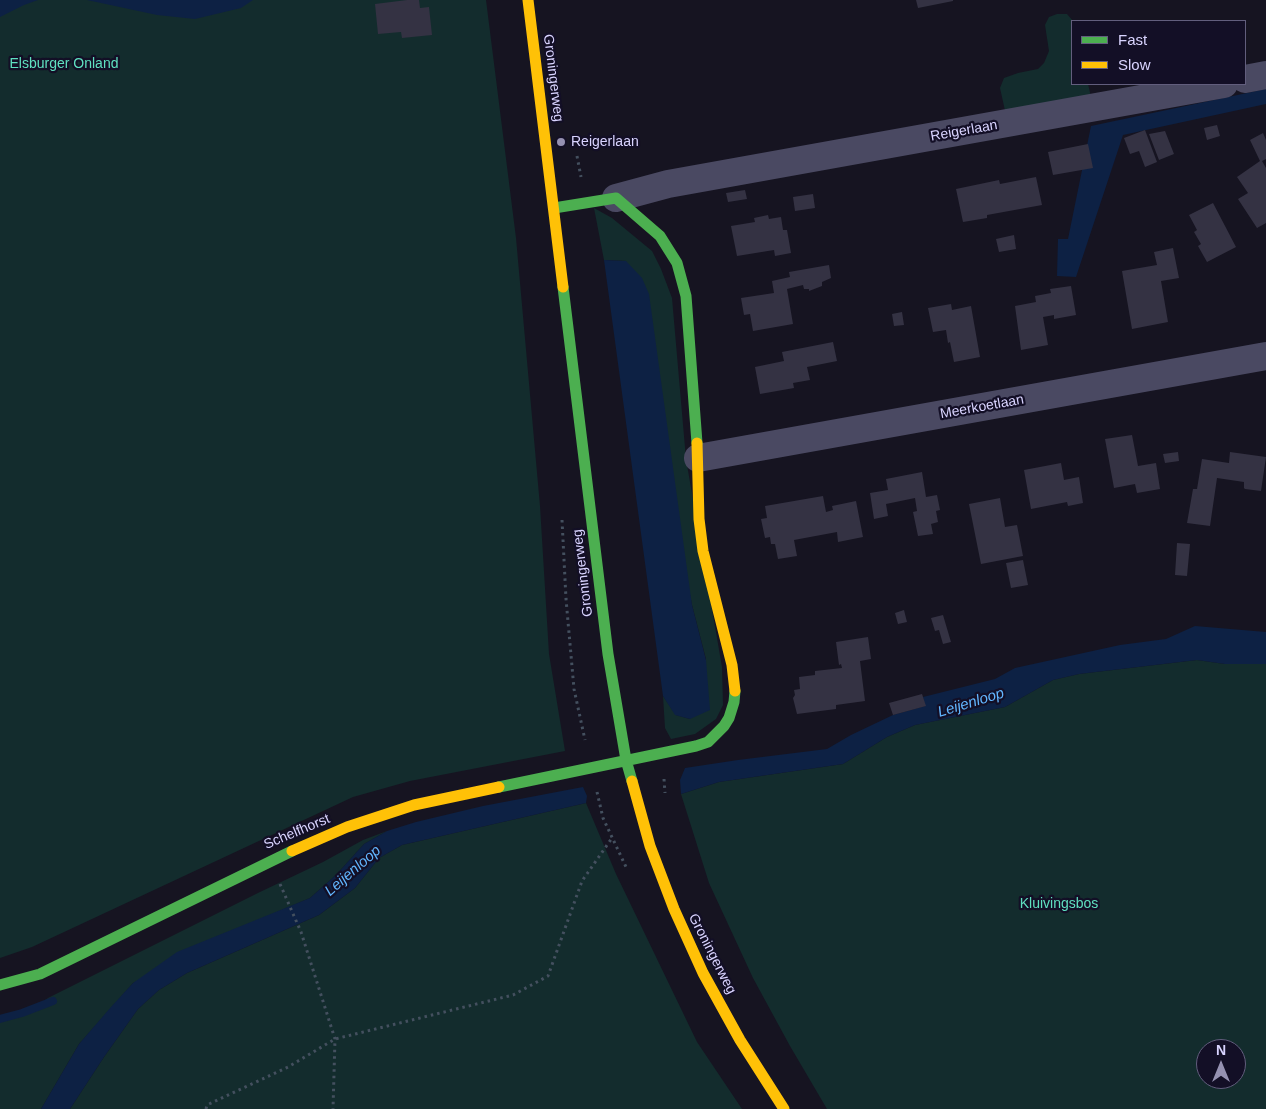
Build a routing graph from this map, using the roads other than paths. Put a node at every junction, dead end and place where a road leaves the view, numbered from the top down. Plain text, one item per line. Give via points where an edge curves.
1 (528, 0) edge
2 (1266, 75) edge
3 (1246, 80) edge
4 (1218, 85) edge
5 (616, 198) junction
6 (554, 208) junction
7 (1266, 355) edge
8 (698, 458) junction
9 (626, 760) junction
10 (0, 985) edge
11 (784, 1109) edge

1 - 6 street, Groningerweg
2 - 3 street
4 - 5 street, Reigerlaan via 668,184
5 - 6 street
5 - 8 street via 660,236 677,263 686,296
6 - 9 street, Groningerweg via 608,654
7 - 8 street, Meerkoetlaan
8 - 9 street via 702,551 732,665 734,702 724,726 708,742
9 - 10 street, Schelfhorst via 414,806 347,827 270,860 40,974
9 - 11 street, Groningerweg via 650,846 674,910 703,973 740,1040

